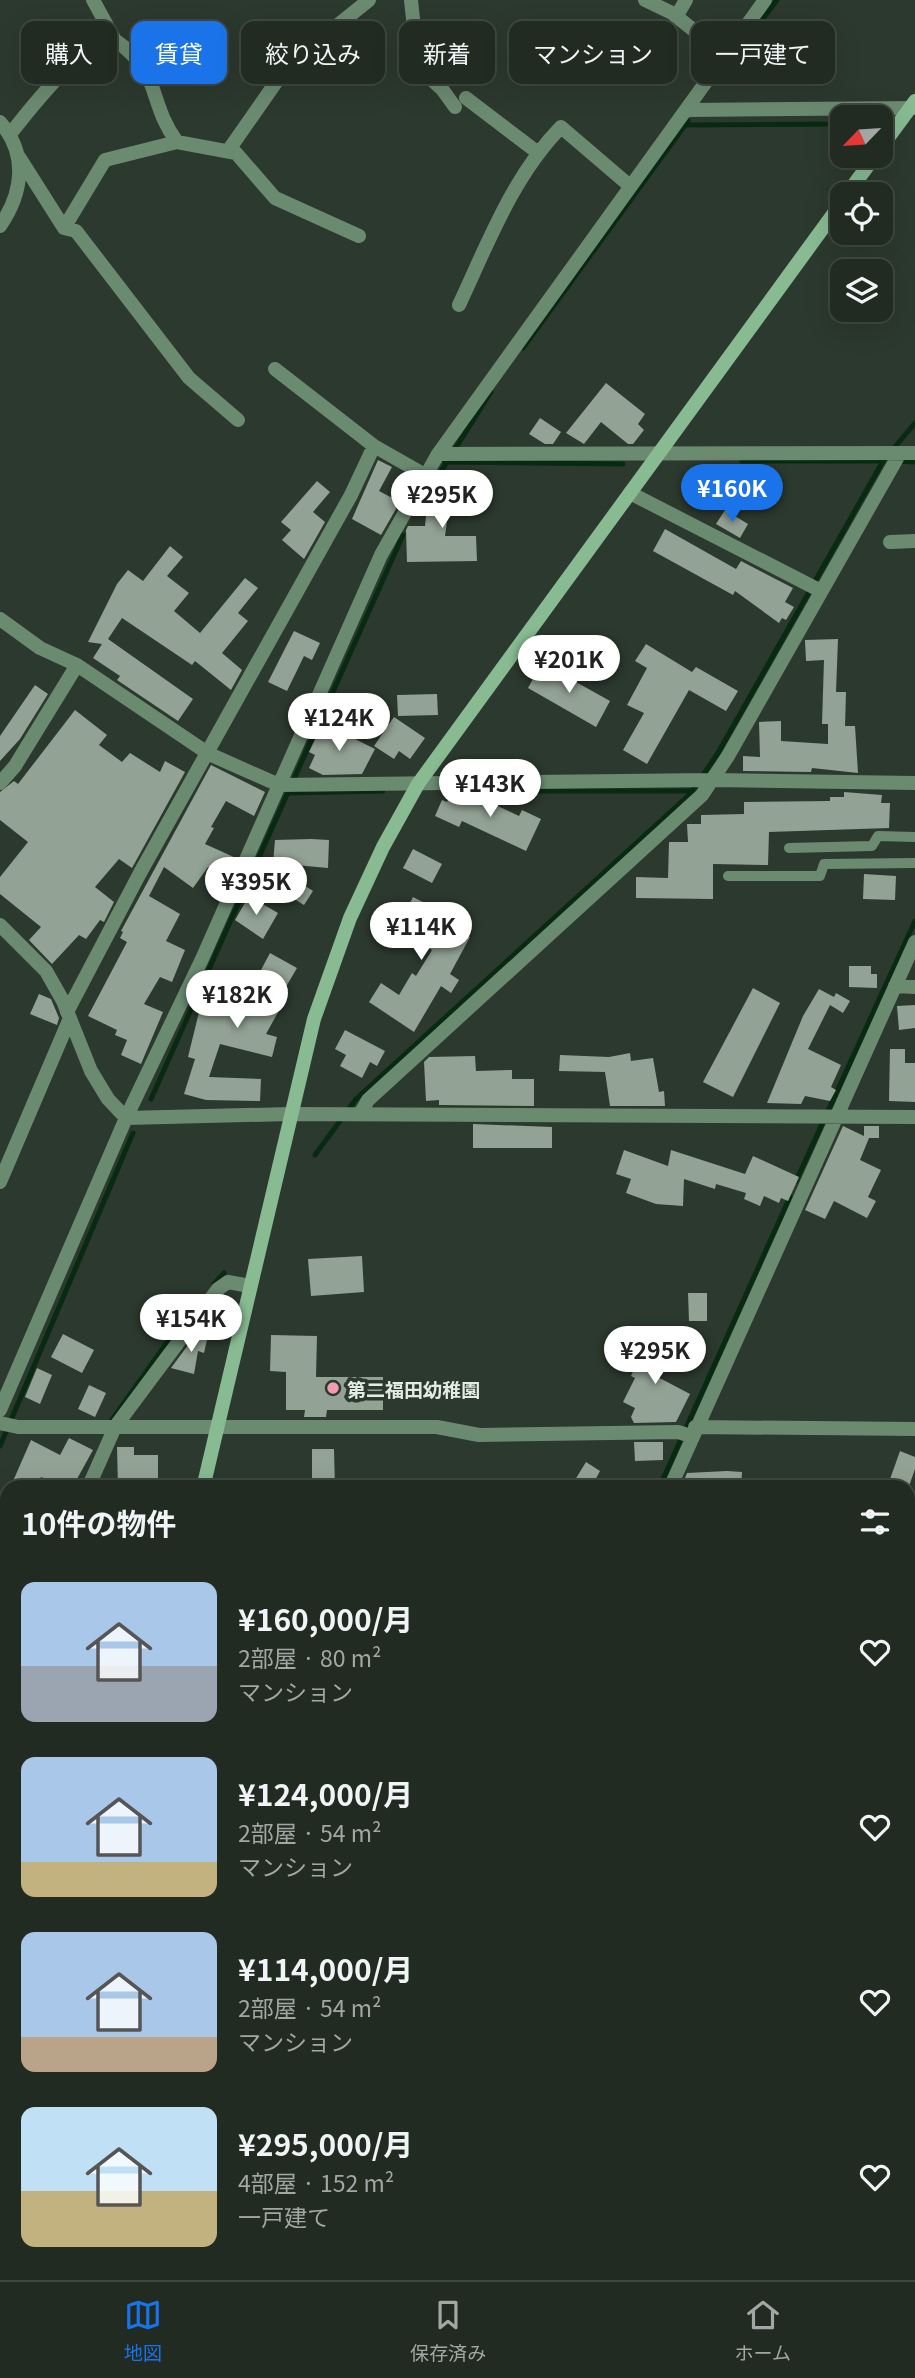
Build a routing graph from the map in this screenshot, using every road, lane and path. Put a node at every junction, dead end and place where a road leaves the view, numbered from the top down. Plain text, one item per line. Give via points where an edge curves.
1 (93, 0) edge
2 (369, 0) edge
3 (411, 0) edge
4 (645, 0) edge
5 (686, 0) edge
6 (765, 0) edge
7 (677, 17) junction
8 (105, 21) edge
9 (750, 21) edge
10 (691, 28) edge
11 (117, 41) edge
12 (50, 84) edge
13 (704, 84) edge
14 (913, 106) edge
15 (686, 110) junction
16 (0, 122) edge
17 (893, 132) edge
18 (10, 134) junction
19 (177, 142) junction
20 (228, 151) junction
21 (537, 152) junction
22 (19, 158) junction
23 (631, 186) junction
24 (830, 218) edge
25 (0, 226) edge
26 (64, 228) junction
27 (359, 236) dead end
28 (459, 305) dead end
29 (275, 369) dead end
30 (238, 419) dead end
31 (374, 446) junction
32 (915, 453) edge
33 (447, 454) junction
34 (658, 454) junction
35 (894, 456) junction
36 (425, 475) junction
37 (630, 493) junction
38 (915, 541) edge
39 (890, 542) dead end
40 (815, 587) junction
41 (0, 619) edge
42 (77, 665) junction
43 (209, 754) junction
44 (706, 780) junction
45 (0, 783) edge
46 (915, 783) edge
47 (418, 784) junction
48 (288, 785) junction
49 (915, 837) edge
50 (789, 848) dead end
51 (915, 863) edge
52 (728, 876) dead end
53 (0, 925) edge
54 (915, 942) edge
55 (895, 986) junction
56 (915, 987) edge
57 (69, 1015) junction
58 (290, 1114) junction
59 (356, 1114) junction
60 (830, 1117) junction
61 (915, 1117) edge
62 (126, 1118) junction
63 (0, 1182) edge
64 (250, 1286) junction
65 (3, 1421) edge
66 (110, 1427) junction
67 (218, 1427) junction
68 (915, 1429) edge
69 (687, 1433) junction
70 (91, 1480) edge
71 (205, 1480) edge
72 (672, 1480) edge

1 - 8 street
2 - 20 street via 288,65
3 - 21 street via 418,67 442,89
4 - 7 street
5 - 7 street
6 - 9 street
7 - 10 street
11 - 19 street via 137,55 153,83 163,123
12 - 18 street
13 - 15 street
14 - 15 street
14 - 17 street
15 - 23 street
16 - 18 street
18 - 22 street
19 - 20 street
19 - 26 street via 106,160
20 - 27 street via 236,153 275,198
21 - 23 street via 561,127
21 - 28 street via 507,203
22 - 25 street via 17,195
22 - 26 street
23 - 33 street
24 - 34 street
26 - 30 street via 76,231 189,378
29 - 31 street
31 - 36 street
31 - 43 street
32 - 35 street
33 - 34 street
33 - 36 street
34 - 35 street
34 - 37 street
35 - 40 street
36 - 48 street via 381,555
37 - 40 street
37 - 47 street
38 - 39 street
40 - 44 street
41 - 42 street via 40,648
42 - 43 street
42 - 45 street
43 - 48 street
43 - 57 street via 140,873
44 - 46 street
44 - 47 street
44 - 59 street via 702,795
47 - 48 street
47 - 58 street via 349,918 314,1019
48 - 62 street
49 - 50 lane via 878,836 872,846
51 - 52 lane via 824,864 820,876
53 - 57 street via 46,971
54 - 55 street
55 - 56 street
55 - 60 street
57 - 62 street via 91,1072
57 - 63 street
58 - 59 street
58 - 62 street
58 - 64 street
59 - 60 street
60 - 61 street
60 - 69 street
62 - 65 street
64 - 66 street via 223,1283
64 - 67 street
65 - 66 street
66 - 67 street
66 - 70 street
67 - 69 street via 437,1427 480,1435
67 - 71 street
68 - 69 street
69 - 72 street

